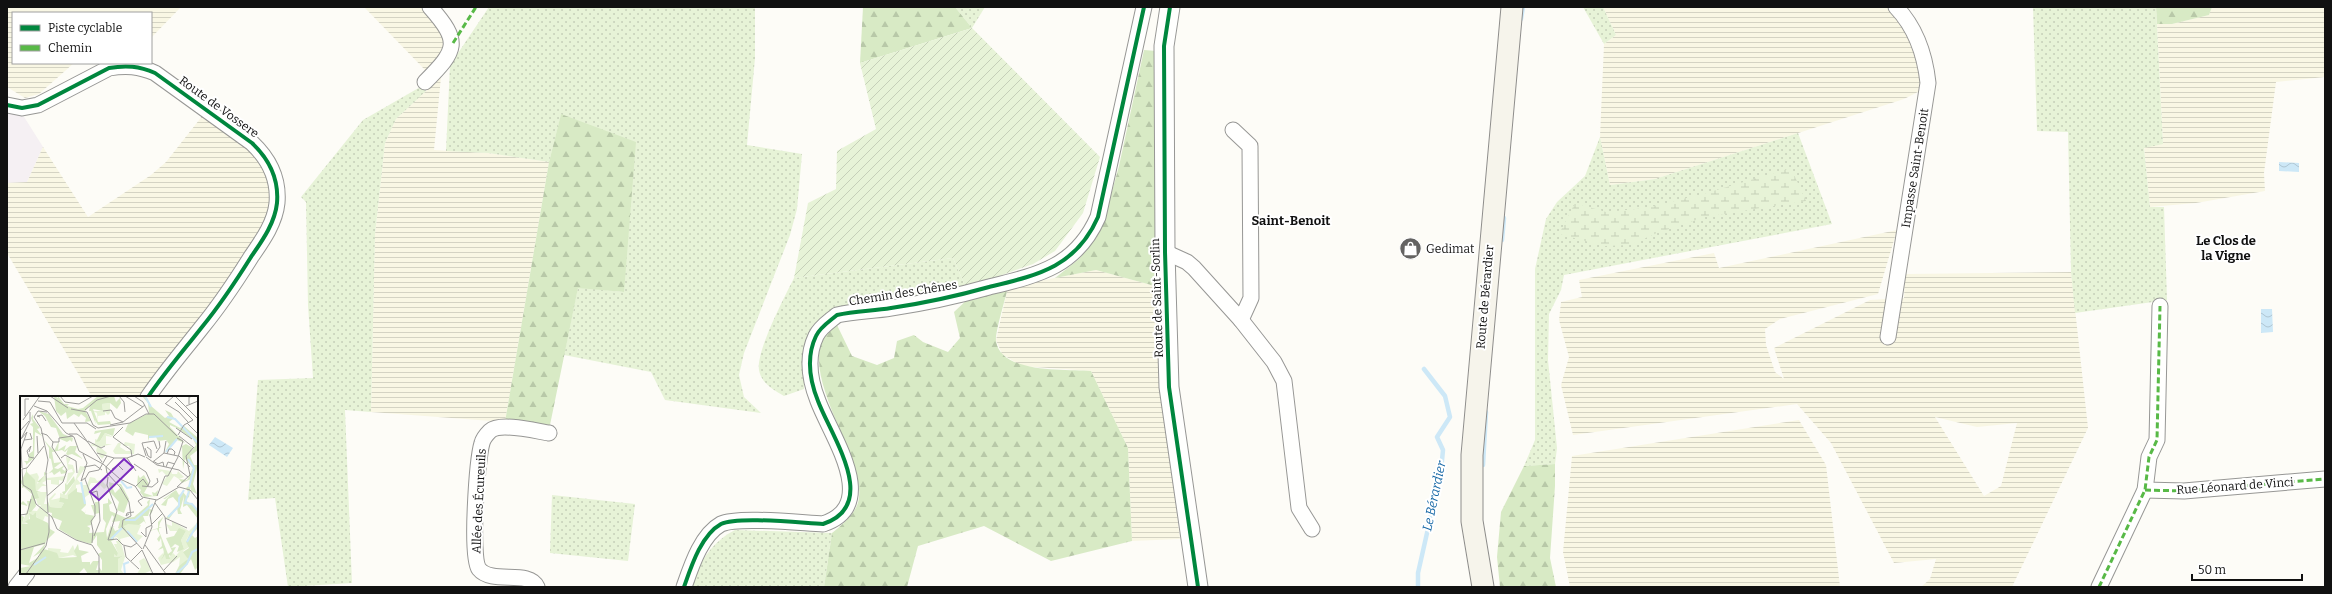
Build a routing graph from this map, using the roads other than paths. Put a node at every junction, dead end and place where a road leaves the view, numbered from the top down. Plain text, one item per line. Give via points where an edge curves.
1 (430, 7) edge
2 (1144, 7) edge
3 (1170, 7) edge
4 (1512, 7) edge
5 (1896, 7) edge
6 (425, 82) dead end
7 (7, 105) edge
8 (1233, 130) dead end
9 (1164, 252) junction
10 (2160, 306) dead end
11 (1241, 320) junction
12 (1888, 337) dead end
13 (149, 396) edge
14 (550, 433) dead end
15 (2325, 479) edge
16 (2145, 490) junction
17 (1312, 529) dead end
18 (26, 574) edge
19 (16, 587) edge
20 (537, 587) edge
21 (684, 587) edge
22 (1198, 587) edge
23 (1483, 587) edge
24 (2099, 587) edge

1 - 6 street via 450,33 453,43 449,55
2 - 21 street, Chemin des Chênes via 1098,217 1091,234 1080,248 1052,269 1035,276 934,301 837,315 826,324 816,334 812,346 810,373 818,401 850,478 847,505 834,521 823,524 736,521 721,524 710,534 700,550
3 - 9 street, Route de Saint-Sorlin via 1164,46
4 - 23 main road, Route de Bérardier via 1472,454 1472,521
5 - 12 street, Impasse Saint-Benoit via 1920,44 1926,62 1928,83
7 - 13 street, Route de Vossere via 22,108 38,105 109,68 144,68 155,73 252,143 262,152 273,171 276,212 265,236 216,308
8 - 11 street via 1250,146 1251,298
9 - 11 street via 1194,268
9 - 22 street, Route de Saint-Sorlin via 1169,388
10 - 16 street via 2156,440 2149,457
11 - 17 street via 1274,362 1284,381 1299,508
14 - 20 street, Allée des Écureuils via 501,426 491,430 482,444 477,493 474,543 475,561 480,570 489,576 526,579 536,583
15 - 16 street, Rue Léonard de Vinci via 2184,491
16 - 24 street
18 - 19 street

